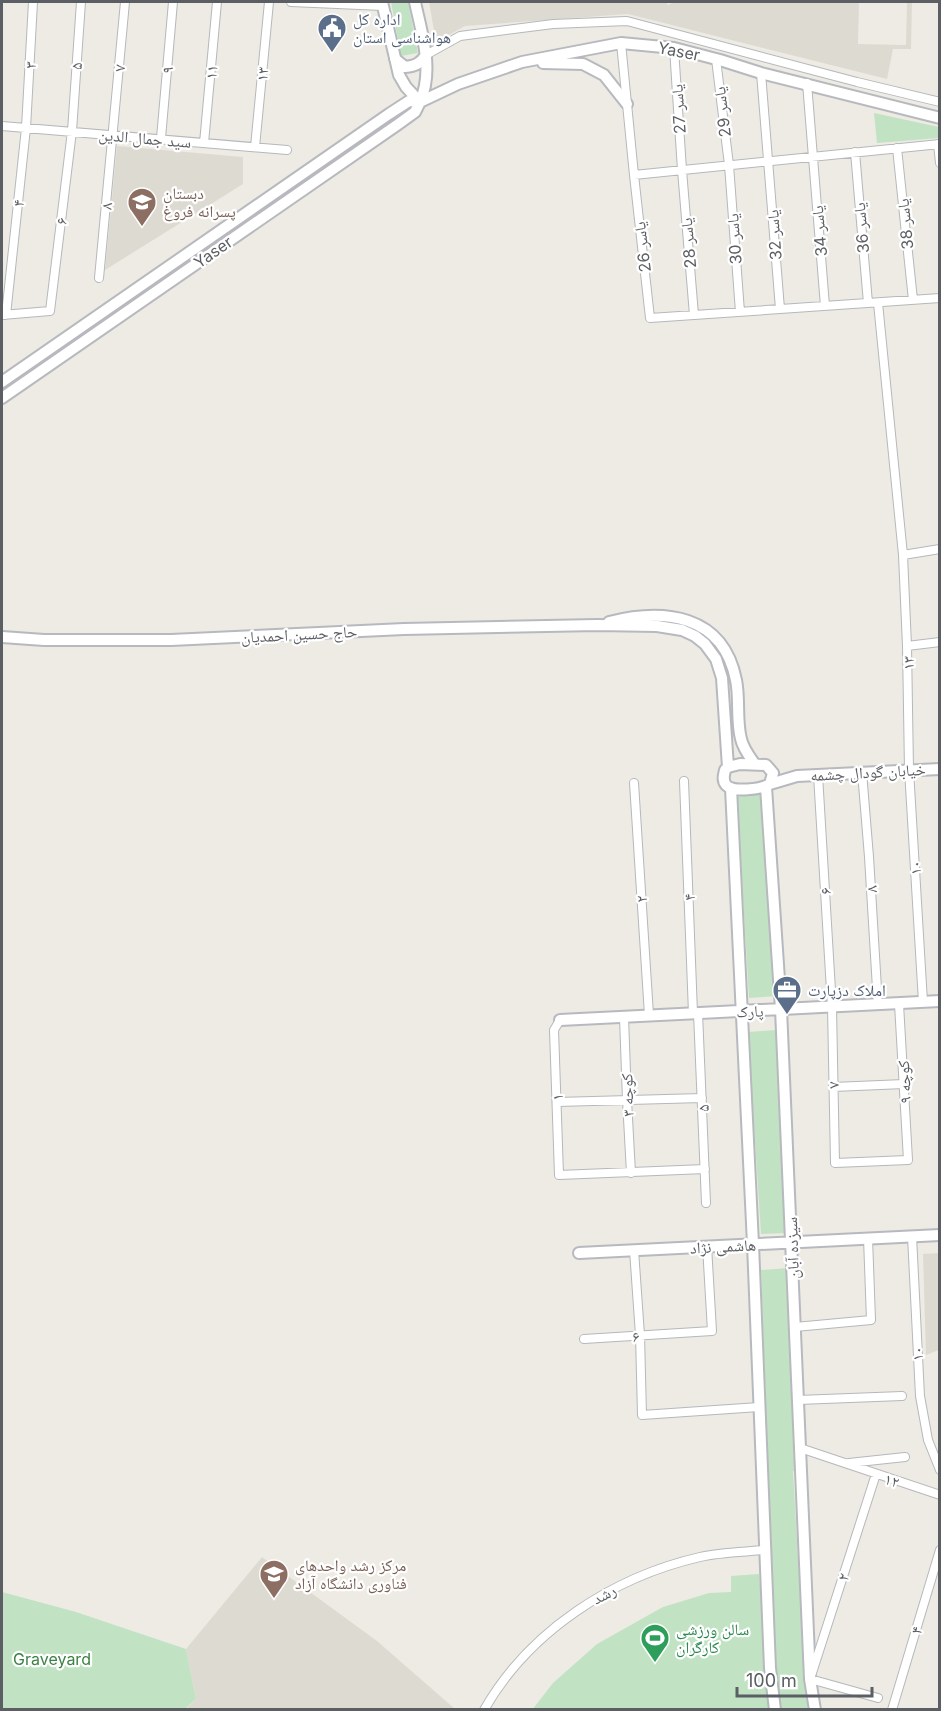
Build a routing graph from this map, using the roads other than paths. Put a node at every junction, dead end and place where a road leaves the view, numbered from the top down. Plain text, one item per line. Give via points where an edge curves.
1 (33, 2) edge
2 (81, 2) edge
3 (125, 2) edge
4 (173, 2) edge
5 (217, 2) edge
6 (269, 2) edge
7 (291, 2) edge
8 (326, 2) edge
9 (415, 2) edge
10 (382, 4) edge
11 (621, 43) junction
12 (674, 48) junction
13 (426, 55) junction
14 (394, 59) junction
15 (716, 59) junction
16 (522, 62) junction
17 (761, 73) junction
18 (807, 83) junction
19 (420, 102) junction
20 (939, 102) edge
21 (627, 104) junction
22 (939, 118) edge
23 (2, 126) edge
24 (26, 128) junction
25 (72, 131) junction
26 (113, 135) junction
27 (161, 138) junction
28 (204, 143) junction
29 (939, 144) edge
30 (255, 147) junction
31 (897, 148) junction
32 (288, 150) dead end
33 (855, 152) junction
34 (813, 157) junction
35 (769, 161) junction
36 (939, 163) edge
37 (729, 165) junction
38 (682, 170) junction
39 (634, 175) junction
40 (99, 278) dead end
41 (130, 293) junction
42 (939, 298) edge
43 (913, 300) junction
44 (868, 303) junction
45 (878, 303) junction
46 (138, 305) junction
47 (825, 306) junction
48 (780, 309) junction
49 (740, 312) junction
50 (4, 315) edge
51 (694, 315) junction
52 (2, 382) edge
53 (2, 399) edge
54 (939, 549) edge
55 (903, 555) junction
56 (597, 625) junction
57 (2, 637) edge
58 (939, 642) edge
59 (907, 646) junction
60 (754, 764) junction
61 (728, 767) junction
62 (770, 768) junction
63 (939, 769) edge
64 (909, 770) junction
65 (862, 772) junction
66 (818, 775) junction
67 (797, 776) junction
68 (684, 781) dead end
69 (634, 783) dead end
70 (768, 785) junction
71 (731, 789) junction
72 (939, 1001) edge
73 (923, 1002) junction
74 (899, 1004) junction
75 (878, 1005) junction
76 (832, 1007) junction
77 (781, 1009) junction
78 (742, 1011) junction
79 (695, 1013) junction
80 (649, 1016) junction
81 (624, 1017) junction
82 (560, 1020) joint
83 (904, 1084) junction
84 (833, 1087) junction
85 (702, 1098) junction
86 (627, 1100) junction
87 (557, 1102) junction
88 (834, 1163) joint
89 (705, 1169) junction
90 (631, 1173) junction
91 (706, 1203) dead end
92 (939, 1235) edge
93 (912, 1236) junction
94 (868, 1238) junction
95 (791, 1242) junction
96 (753, 1244) junction
97 (707, 1246) junction
98 (634, 1250) junction
99 (579, 1253) dead end
100 (795, 1327) junction
101 (640, 1335) junction
102 (584, 1339) dead end
103 (902, 1396) dead end
104 (798, 1400) junction
105 (759, 1407) junction
106 (800, 1448) junction
107 (905, 1457) dead end
108 (845, 1464) junction
109 (939, 1470) edge
110 (876, 1474) junction
111 (939, 1495) edge
112 (765, 1550) junction
113 (939, 1550) edge
114 (810, 1679) junction
115 (878, 1698) dead end
116 (484, 1710) edge
117 (775, 1710) edge
118 (815, 1710) edge
119 (892, 1710) edge

1 - 24 street, ۳
2 - 25 street, ۵
3 - 26 street, ۷
4 - 27 street, ۹
5 - 28 street, ۱۱
6 - 30 street, ۱۳
7 - 8 street
8 - 10 street
9 - 13 main road
10 - 14 main road
11 - 12 main road, Yaser
11 - 16 main road, Yaser
11 - 21 street, یاسر 26
12 - 15 main road, Yaser
12 - 38 street, یاسر 27
13 - 14 main road via 414,66 405,67
13 - 19 main road via 425,90
13 - 20 street via 460,36 553,24 627,21
14 - 19 main road via 406,87
15 - 17 main road, Yaser
15 - 37 street, یاسر 29
16 - 19 main road, Yaser
16 - 21 main road via 583,64 604,75
17 - 18 main road, Yaser
17 - 35 street, یاسر 32
18 - 22 main road, Yaser
18 - 34 street, یاسر 34
19 - 41 main road, Yaser via 410,101 389,114
19 - 46 main road, Yaser via 406,119
21 - 39 street, یاسر 26
23 - 24 street, سید جمال الدین
24 - 25 street, سید جمال الدین
24 - 50 street, ۴
25 - 26 street, سید جمال الدین
25 - 50 street, ۶ via 50,311
26 - 27 street, سید جمال الدین
26 - 40 street, ۸
27 - 28 street, سید جمال الدین
28 - 30 street, سید جمال الدین
29 - 31 street
29 - 36 street
30 - 32 street, سید جمال الدین
31 - 33 street
31 - 43 street, یاسر 38
33 - 34 street
33 - 44 street, یاسر 36
34 - 35 street
34 - 47 street, یاسر 34
35 - 37 street
35 - 48 street, یاسر 32
37 - 38 street
37 - 49 street, یاسر 30
38 - 39 street
38 - 51 street, یاسر 28
39 - 51 street, یاسر 26 via 650,318
41 - 46 main road
41 - 52 main road, Yaser
42 - 43 street
43 - 45 street
44 - 45 street
44 - 47 street
45 - 55 street, ۱۳
46 - 53 main road, Yaser
47 - 48 street
48 - 49 street
49 - 51 street
54 - 55 street
55 - 59 street, ۱۳
56 - 57 main road, حاج حسین احمدیان via 171,640
56 - 60 main road, حاج حسین احمدیان via 652,615 691,621 713,635 727,651 733,667 741,740
56 - 61 main road, حاج حسین احمدیان via 682,630 705,644 716,659 722,678
58 - 59 street
59 - 64 street, ۱۳
60 - 61 main road
60 - 62 main road
61 - 71 main road, حاج حسین احمدیان via 723,779
62 - 67 main road
62 - 70 main road, سیزده آبان via 773,773
63 - 64 main road, خیابان گودال چشمه
64 - 65 main road, خیابان گودال چشمه
64 - 73 street, ۱۰
65 - 66 main road, خیابان گودال چشمه
65 - 75 street, ۸
66 - 67 main road, خیابان گودال چشمه
66 - 76 street, ۶
67 - 70 main road
68 - 79 street, ۴
69 - 80 street, ۲
70 - 71 main road
70 - 77 main road, سیزده آبان
71 - 78 main road
72 - 73 main road, پارک
73 - 74 main road, پارک
74 - 75 main road, پارک
74 - 83 street, کوچه ۹
75 - 76 main road, پارک
76 - 77 main road, پارک
76 - 84 street, ۷
77 - 78 main road, پارک
77 - 95 main road, سیزده آبان
78 - 79 main road, پارک
78 - 96 main road
79 - 80 main road, پارک
79 - 85 street, ۵
80 - 81 main road, پارک
81 - 82 main road, پارک
81 - 86 street, کوچه ۳
82 - 87 street, ۱ via 554,1030
83 - 84 street
83 - 88 street, کوچه ۹ via 909,1160
84 - 88 street, ۷
85 - 86 street
85 - 89 street, ۵
86 - 87 street
86 - 90 street, کوچه ۳
87 - 90 street, ۱ via 559,1175
89 - 90 street
89 - 91 street, ۵
92 - 93 main road, هاشمی نژاد
93 - 94 main road, هاشمی نژاد
93 - 109 street, ۱۰ via 920,1396 927,1440
94 - 95 main road, هاشمی نژاد
94 - 100 street via 871,1320
95 - 96 main road, هاشمی نژاد
95 - 100 main road, سیزده آبان
96 - 97 main road, هاشمی نژاد
96 - 105 main road
97 - 98 main road, هاشمی نژاد
97 - 101 street, ۶ via 712,1330
98 - 99 main road, هاشمی نژاد
98 - 101 street
100 - 104 main road, سیزده آبان
101 - 102 street, ۶
101 - 105 street via 642,1415
103 - 104 street
104 - 106 main road, سیزده آبان
105 - 112 main road
106 - 108 street, ۱۲
106 - 114 main road, سیزده آبان
107 - 108 street, ۱۲
108 - 110 street, ۱۲
110 - 111 street, ۱۲
110 - 114 street, ۲
112 - 116 street, رشد via 702,1557 651,1572 585,1604 535,1644 494,1692
112 - 117 main road
113 - 119 street, ۴
114 - 115 street
114 - 118 main road, سیزده آبان

